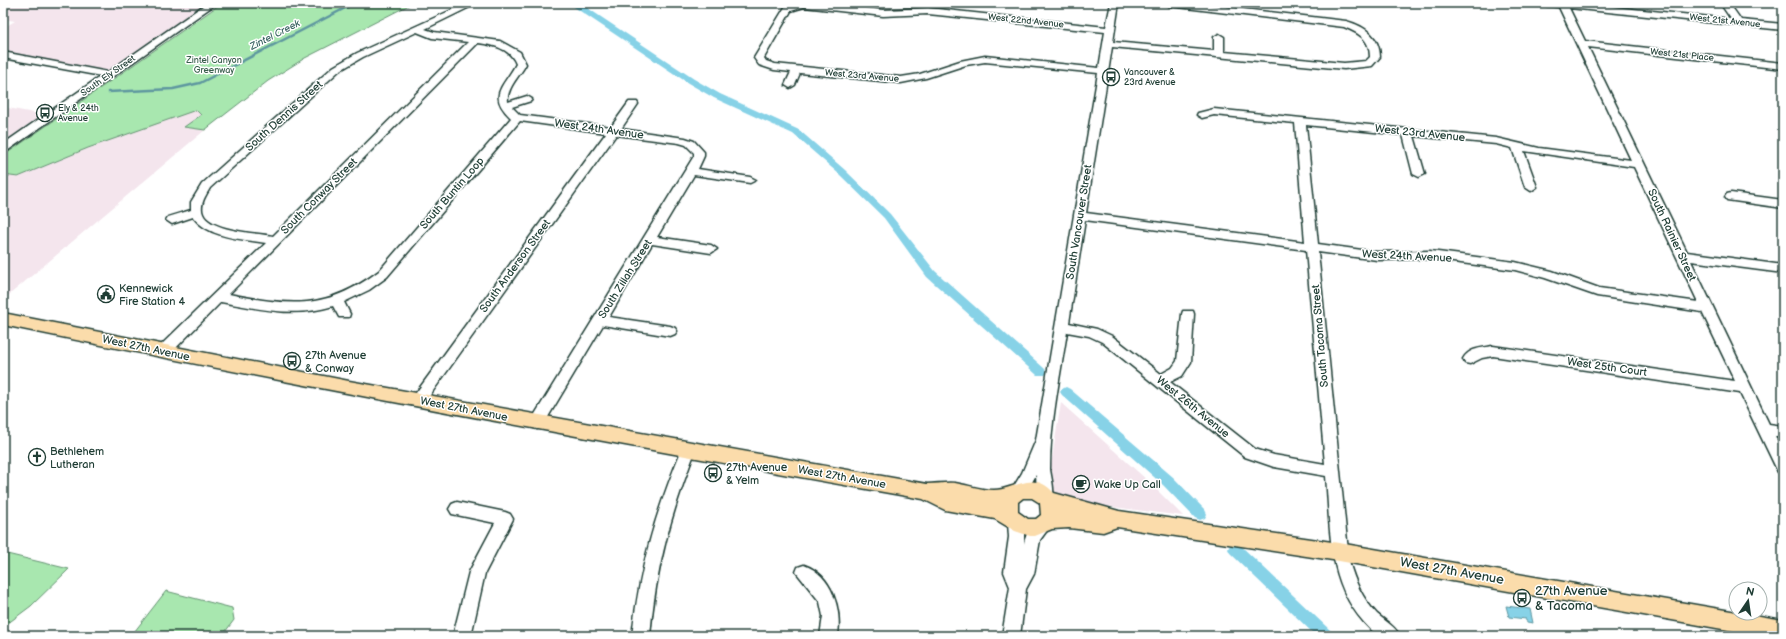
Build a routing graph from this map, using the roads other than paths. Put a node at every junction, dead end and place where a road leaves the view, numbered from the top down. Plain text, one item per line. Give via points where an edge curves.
1 (213, 3) edge
2 (474, 3) edge
3 (1115, 3) edge
4 (1169, 3) edge
5 (1547, 3) edge
6 (1643, 3) edge
7 (1724, 3) edge
8 (1562, 4) edge
9 (1648, 13) junction
10 (1738, 22) junction
11 (1783, 27) edge
12 (417, 29) junction
13 (1110, 30) junction
14 (1219, 37) dead end
15 (476, 40) junction
16 (1109, 44) junction
17 (1582, 44) junction
18 (1219, 54) junction
19 (3, 55) edge
20 (762, 63) joint
21 (1783, 66) edge
22 (797, 70) junction
23 (1104, 71) junction
24 (109, 75) junction
25 (790, 85) dead end
26 (527, 99) dead end
27 (633, 104) dead end
28 (505, 106) junction
29 (1202, 115) dead end
30 (517, 118) junction
31 (1300, 120) junction
32 (613, 131) junction
33 (1408, 132) junction
34 (681, 140) joint
35 (1517, 146) junction
36 (3, 149) edge
37 (1638, 164) junction
38 (691, 171) junction
39 (1419, 174) dead end
40 (750, 180) dead end
41 (1531, 187) dead end
42 (1731, 197) dead end
43 (1783, 204) edge
44 (196, 212) junction
45 (1081, 216) junction
46 (172, 220) dead end
47 (276, 240) junction
48 (649, 240) junction
49 (1312, 247) junction
50 (711, 249) dead end
51 (1682, 256) junction
52 (1783, 270) edge
53 (218, 297) junction
54 (337, 300) junction
55 (1707, 308) junction
56 (344, 314) dead end
57 (1188, 314) dead end
58 (600, 320) junction
59 (5, 322) edge
60 (1062, 326) junction
61 (670, 332) dead end
62 (163, 352) junction
63 (1470, 359) dead end
64 (1160, 381) junction
65 (1745, 388) junction
66 (418, 401) junction
67 (537, 423) junction
68 (1765, 430) junction
69 (1783, 432) edge
70 (1043, 440) junction
71 (689, 450) junction
72 (1783, 468) edge
73 (1332, 471) junction
74 (927, 492) junction
75 (1015, 494) junction
76 (1047, 499) junction
77 (457, 509) dead end
78 (1119, 519) junction
79 (1014, 521) junction
80 (1045, 523) junction
81 (1339, 552) junction
82 (804, 572) dead end
83 (1018, 587) junction
84 (1783, 630) edge
85 (462, 636) edge
86 (640, 636) edge
87 (829, 636) edge
88 (1010, 636) edge
89 (1390, 636) edge

1 - 24 street, South Ely Street
2 - 12 street, South Dennis Street
3 - 13 street, South Vancouver Street
4 - 18 street via 1335,22 1362,30 1373,41 1376,52 1369,64 1344,66
5 - 8 street, West 21st Avenue
6 - 9 street
7 - 10 street
8 - 9 street, West 21st Avenue
8 - 17 street, South Rainier Street
9 - 10 street, West 21st Avenue
10 - 11 street, West 21st Avenue
12 - 15 street via 432,35
12 - 44 street, South Dennis Street via 336,69 206,186 195,202
13 - 16 street, South Vancouver Street
13 - 20 street, West 22nd Avenue via 937,12 888,13 798,5 787,11 760,54
14 - 18 street
15 - 28 street via 497,43 520,58 518,70 503,91
15 - 47 street, South Conway Street
16 - 18 street
16 - 23 street, South Vancouver Street
17 - 21 street, West 21st Place
17 - 37 street, South Rainier Street
19 - 24 street
20 - 22 street, West 23rd Avenue
22 - 23 street, West 23rd Avenue via 901,80 920,78 966,62 985,59
22 - 25 street
23 - 45 street, South Vancouver Street
24 - 36 street, South Ely Street
26 - 28 street
27 - 32 street, South Anderson Street
28 - 30 street
29 - 31 street, West 23rd Avenue via 1214,112
30 - 32 street, West 24th Avenue
30 - 54 street, South Buntin Loop via 383,274 370,284
31 - 33 street, West 23rd Avenue
31 - 49 street, South Tacoma Street
32 - 34 street, West 24th Avenue
32 - 66 street, South Anderson Street
33 - 35 street, West 23rd Avenue
33 - 39 street
34 - 38 street, South Zillah Street via 690,143 699,152
35 - 37 street, West 23rd Avenue
35 - 41 street
37 - 51 street, South Rainier Street
38 - 40 street
38 - 48 street, South Zillah Street
42 - 43 street
44 - 46 street
44 - 47 street via 199,219 215,230
45 - 49 street, West 24th Avenue
45 - 60 street, South Vancouver Street
47 - 53 street, South Conway Street
48 - 50 street
48 - 58 street, South Zillah Street
49 - 55 street, West 24th Avenue via 1377,256 1442,256 1515,266 1532,269 1597,292
49 - 73 street, South Tacoma Street
51 - 52 street
51 - 55 street, South Rainier Street
53 - 54 street, South Buntin Loop via 285,308 301,308
53 - 62 street, South Conway Street
54 - 56 street
55 - 65 street, South Rainier Street
57 - 64 street via 1184,362 1177,372
58 - 61 street
58 - 67 street, South Zillah Street
59 - 62 main road, West 27th Avenue
60 - 64 street, West 26th Avenue via 1092,332 1107,339
60 - 70 street, South Vancouver Street
62 - 66 main road, West 27th Avenue
63 - 65 street, West 25th Court via 1479,353 1493,351
64 - 73 street, West 26th Avenue via 1250,453 1274,461
65 - 68 street, South Rainier Street
66 - 67 main road, West 27th Avenue
67 - 71 main road, West 27th Avenue
68 - 69 street
68 - 72 street, South Rainier Street
70 - 75 street, South Vancouver Street via 1029,474
70 - 76 street, South Vancouver Street via 1042,480
71 - 74 main road, West 27th Avenue
71 - 86 street via 665,512 651,564
73 - 81 street, South Tacoma Street
74 - 75 main road, West 27th Avenue via 953,491 994,498
74 - 79 main road, West 27th Avenue via 944,501 998,512
75 - 76 main road, West 27th Avenue via 1034,490
75 - 79 main road via 1006,506
76 - 78 main road, West 27th Avenue
76 - 80 main road via 1052,509
77 - 85 street via 505,519 477,572
78 - 80 main road, West 27th Avenue via 1103,524 1069,520
78 - 81 main road, West 27th Avenue
79 - 80 main road, West 27th Avenue via 1028,527
79 - 83 street via 1017,537 1012,572
80 - 83 street via 1033,538 1026,574
81 - 84 main road, West 27th Avenue
81 - 89 street, South Tacoma Street via 1350,592 1367,615
82 - 87 street via 828,600 832,623
83 - 88 street

